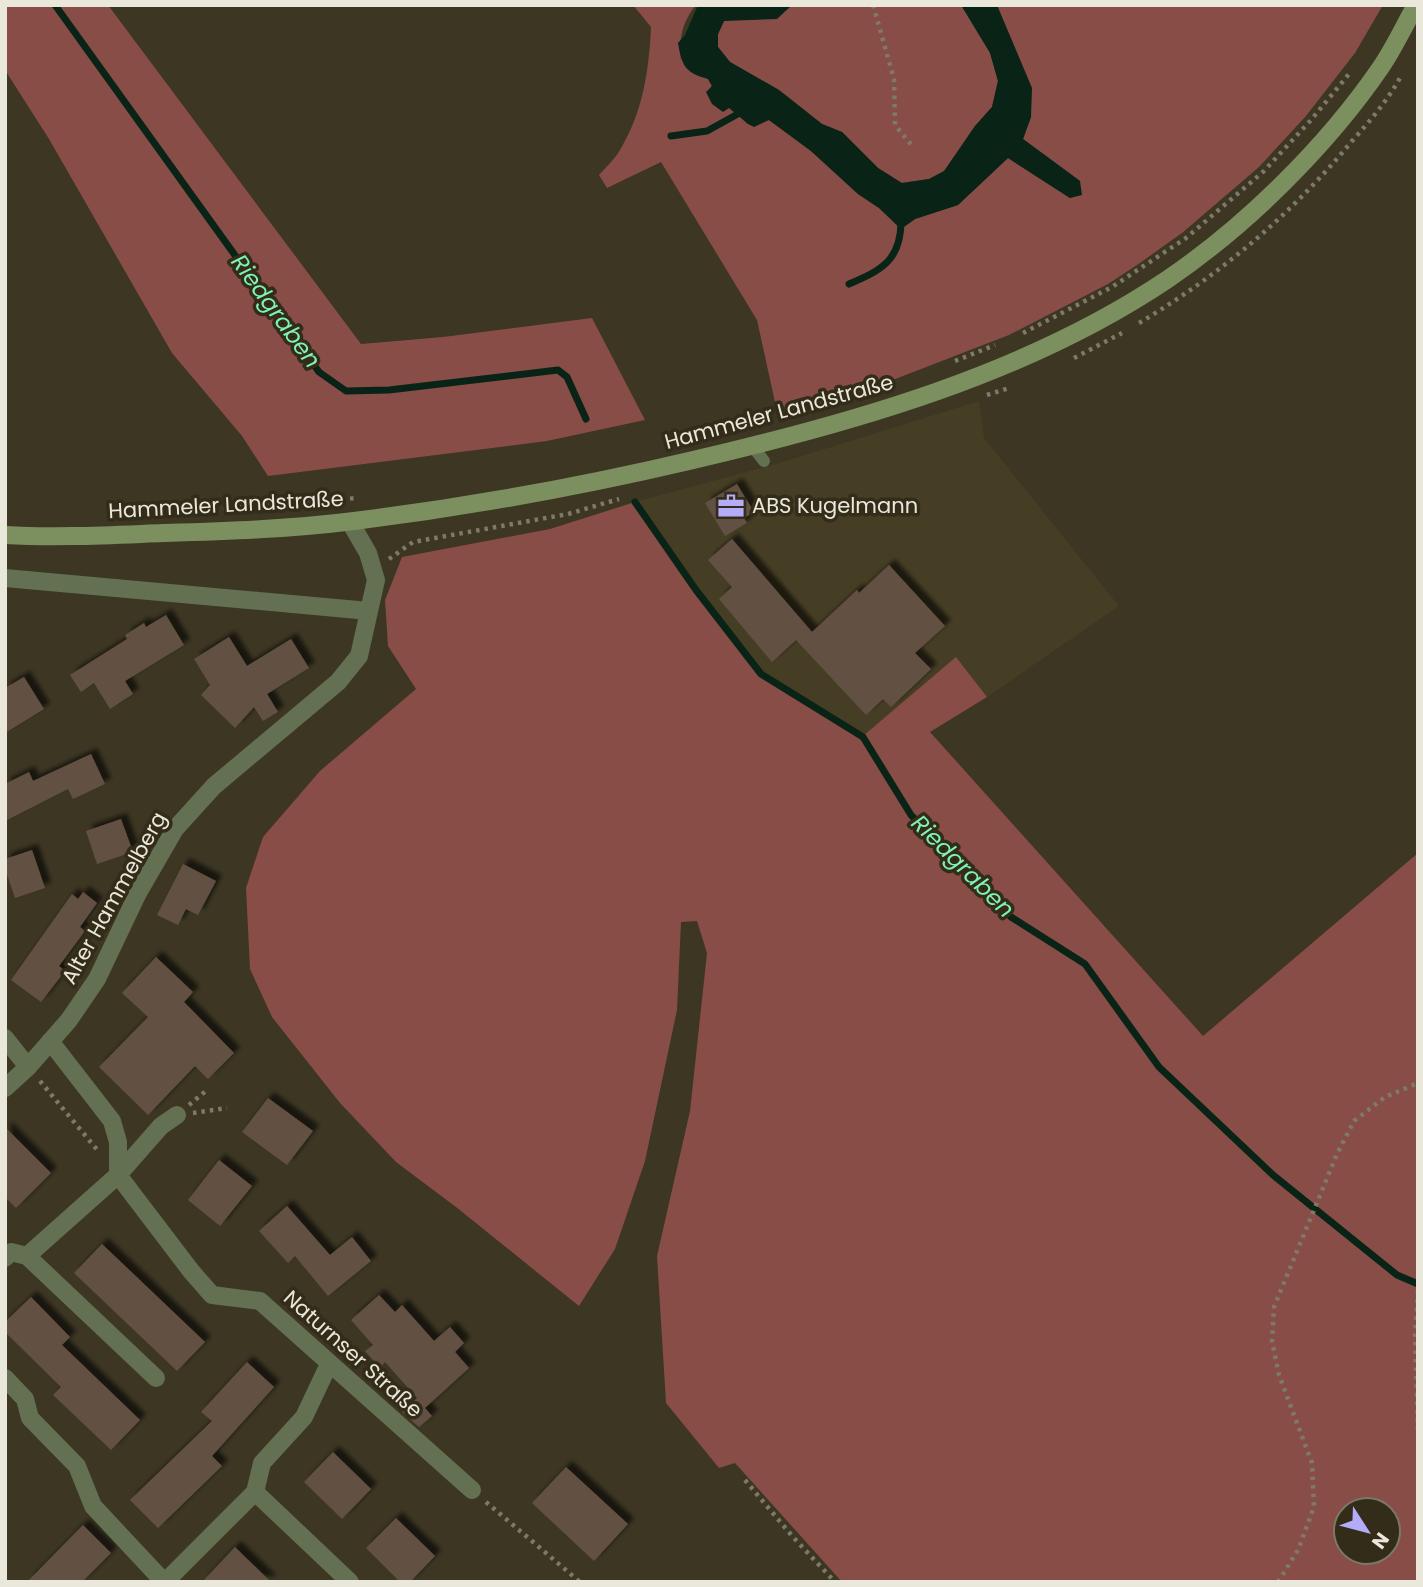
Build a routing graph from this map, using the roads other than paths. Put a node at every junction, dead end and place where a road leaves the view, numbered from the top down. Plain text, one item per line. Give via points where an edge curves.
1 (1416, 5) edge
2 (752, 447) junction
3 (764, 461) dead end
4 (350, 522) junction
5 (5, 535) edge
6 (5, 578) edge
7 (369, 611) junction
8 (5, 1038) edge
9 (50, 1041) junction
10 (28, 1067) junction
11 (5, 1088) edge
12 (177, 1115) road end
13 (118, 1175) junction
14 (27, 1256) junction
15 (5, 1258) edge
16 (329, 1364) junction
17 (5, 1378) edge
18 (156, 1378) dead end
19 (472, 1490) road end
20 (255, 1492) junction
21 (165, 1582) edge
22 (350, 1582) edge

1 - 2 main road, Hammeler Landstraße via 1381,67 1317,148 1250,215 1168,279 1072,335 945,390
2 - 3 lane
2 - 4 main road, Hammeler Landstraße via 514,498
4 - 5 main road, Hammeler Landstraße via 225,531
4 - 7 street, Alter Hammelberg via 369,553 376,580
6 - 7 street
7 - 9 street, Alter Hammelberg via 359,656 338,682 214,786 175,829 97,979
8 - 10 street
9 - 10 street, Alter Hammelberg
9 - 13 street via 112,1121 118,1142
10 - 11 street, Alter Hammelberg
12 - 13 street via 160,1126
13 - 14 street
13 - 16 street, Naturnser Straße via 212,1295 260,1301
14 - 15 street via 11,1252
14 - 18 street
16 - 19 street, Naturnser Straße
16 - 20 street via 304,1417 262,1464
17 - 21 street via 25,1399 30,1418 77,1466 93,1506
20 - 21 street
20 - 22 street

